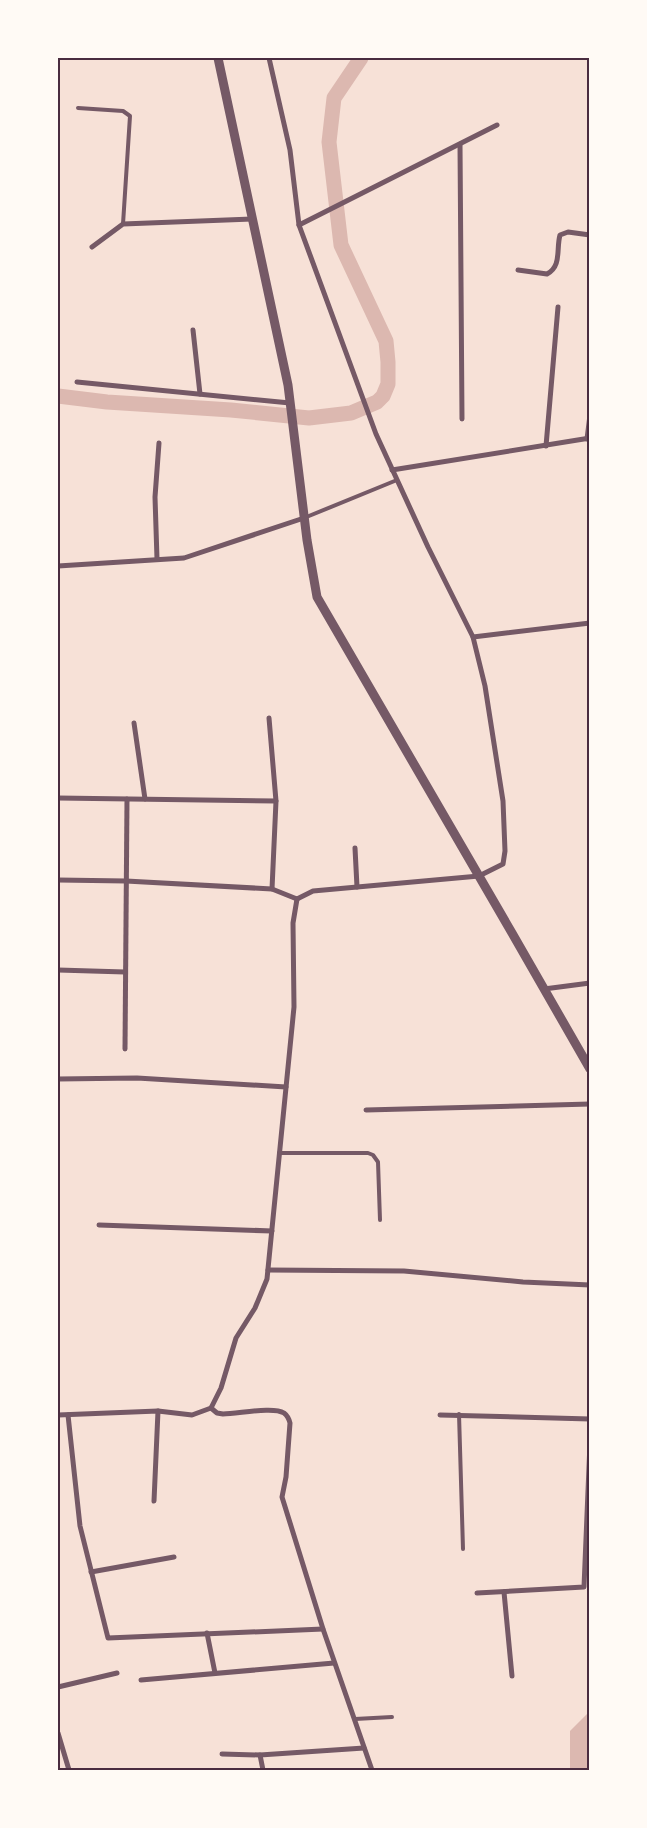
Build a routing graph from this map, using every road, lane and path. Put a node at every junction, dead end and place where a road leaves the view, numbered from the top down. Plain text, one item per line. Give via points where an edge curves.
1 (218, 58) edge
2 (269, 58) edge
3 (78, 108) dead end
4 (497, 126) dead end
5 (460, 144) junction
6 (252, 218) junction
7 (123, 224) junction
8 (299, 225) junction
9 (590, 235) edge
10 (92, 247) dead end
11 (518, 270) dead end
12 (558, 307) dead end
13 (193, 330) dead end
14 (77, 382) dead end
15 (200, 394) junction
16 (290, 402) junction
17 (590, 415) edge
18 (462, 419) dead end
19 (588, 439) edge
20 (159, 444) dead end
21 (546, 446) junction
22 (392, 470) junction
23 (397, 480) junction
24 (304, 518) junction
25 (157, 559) junction
26 (58, 566) edge
27 (590, 623) edge
28 (473, 638) junction
29 (268, 718) dead end
30 (134, 722) dead end
31 (58, 798) edge
32 (127, 799) junction
33 (145, 799) junction
34 (276, 801) junction
35 (355, 848) dead end
36 (479, 876) junction
37 (58, 880) edge
38 (126, 881) junction
39 (357, 887) junction
40 (272, 889) junction
41 (297, 899) junction
42 (58, 970) edge
43 (125, 972) junction
44 (590, 983) edge
45 (544, 989) junction
46 (125, 1049) dead end
47 (590, 1069) edge
48 (58, 1079) edge
49 (286, 1087) junction
50 (590, 1104) edge
51 (366, 1110) dead end
52 (280, 1153) junction
53 (380, 1220) dead end
54 (100, 1225) dead end
55 (272, 1231) junction
56 (268, 1270) junction
57 (590, 1285) edge
58 (211, 1408) junction
59 (158, 1411) junction
60 (459, 1414) junction
61 (58, 1415) edge
62 (68, 1415) junction
63 (440, 1415) dead end
64 (590, 1419) edge
65 (590, 1443) edge
66 (154, 1502) dead end
67 (463, 1549) dead end
68 (174, 1557) dead end
69 (92, 1572) junction
70 (504, 1592) junction
71 (477, 1593) dead end
72 (323, 1629) junction
73 (207, 1633) junction
74 (334, 1663) junction
75 (117, 1673) dead end
76 (216, 1673) junction
77 (512, 1676) dead end
78 (141, 1680) dead end
79 (58, 1686) edge
80 (392, 1717) dead end
81 (355, 1719) junction
82 (58, 1733) edge
83 (364, 1748) junction
84 (222, 1754) dead end
85 (260, 1755) junction
86 (68, 1770) edge
87 (263, 1770) edge
88 (372, 1770) edge

1 - 6 street
2 - 8 street via 290,150
3 - 7 lane via 123,111 130,116
4 - 5 street
5 - 8 street
5 - 18 street
6 - 7 street
6 - 16 street
7 - 10 street
8 - 22 street
9 - 11 street via 568,232 560,235 556,264 547,274
12 - 21 street
13 - 15 street
14 - 15 street
15 - 16 street
16 - 24 street
17 - 19 street
19 - 21 street
20 - 25 street via 155,497
21 - 22 street
22 - 23 street
23 - 24 lane
23 - 28 street
24 - 25 street via 184,558
24 - 36 street via 317,597
25 - 26 street
27 - 28 street
28 - 36 street via 485,686 506,851 503,864
29 - 34 street
30 - 33 street
31 - 32 street
32 - 33 street
32 - 38 street
33 - 34 street
34 - 40 street
35 - 39 street
36 - 39 street
36 - 45 street
37 - 38 street
38 - 40 street
38 - 43 street
39 - 41 street via 313,891
40 - 41 street
41 - 49 street via 293,923 294,1007
42 - 43 street
43 - 46 street
44 - 45 street
45 - 47 street
48 - 49 street via 136,1078
49 - 52 street
50 - 51 street
52 - 53 lane via 373,1154 378,1162
52 - 55 street
54 - 55 street
55 - 56 street
56 - 57 street via 404,1271
56 - 58 street via 255,1308 236,1338 221,1388
58 - 59 street via 192,1415
58 - 72 street via 223,1414 269,1411 283,1412 288,1417 282,1497
59 - 62 street
59 - 66 street
60 - 63 street
60 - 64 street
60 - 67 lane
61 - 62 street
62 - 69 street via 80,1526
65 - 70 street via 584,1587
68 - 69 street
69 - 73 street via 108,1638
70 - 71 street
70 - 77 street
72 - 73 street
72 - 74 street
73 - 76 street
74 - 76 street
74 - 81 street
75 - 79 street
76 - 78 street
80 - 81 lane
81 - 83 street
82 - 86 street
83 - 85 street
83 - 88 street
84 - 85 street
85 - 87 street

